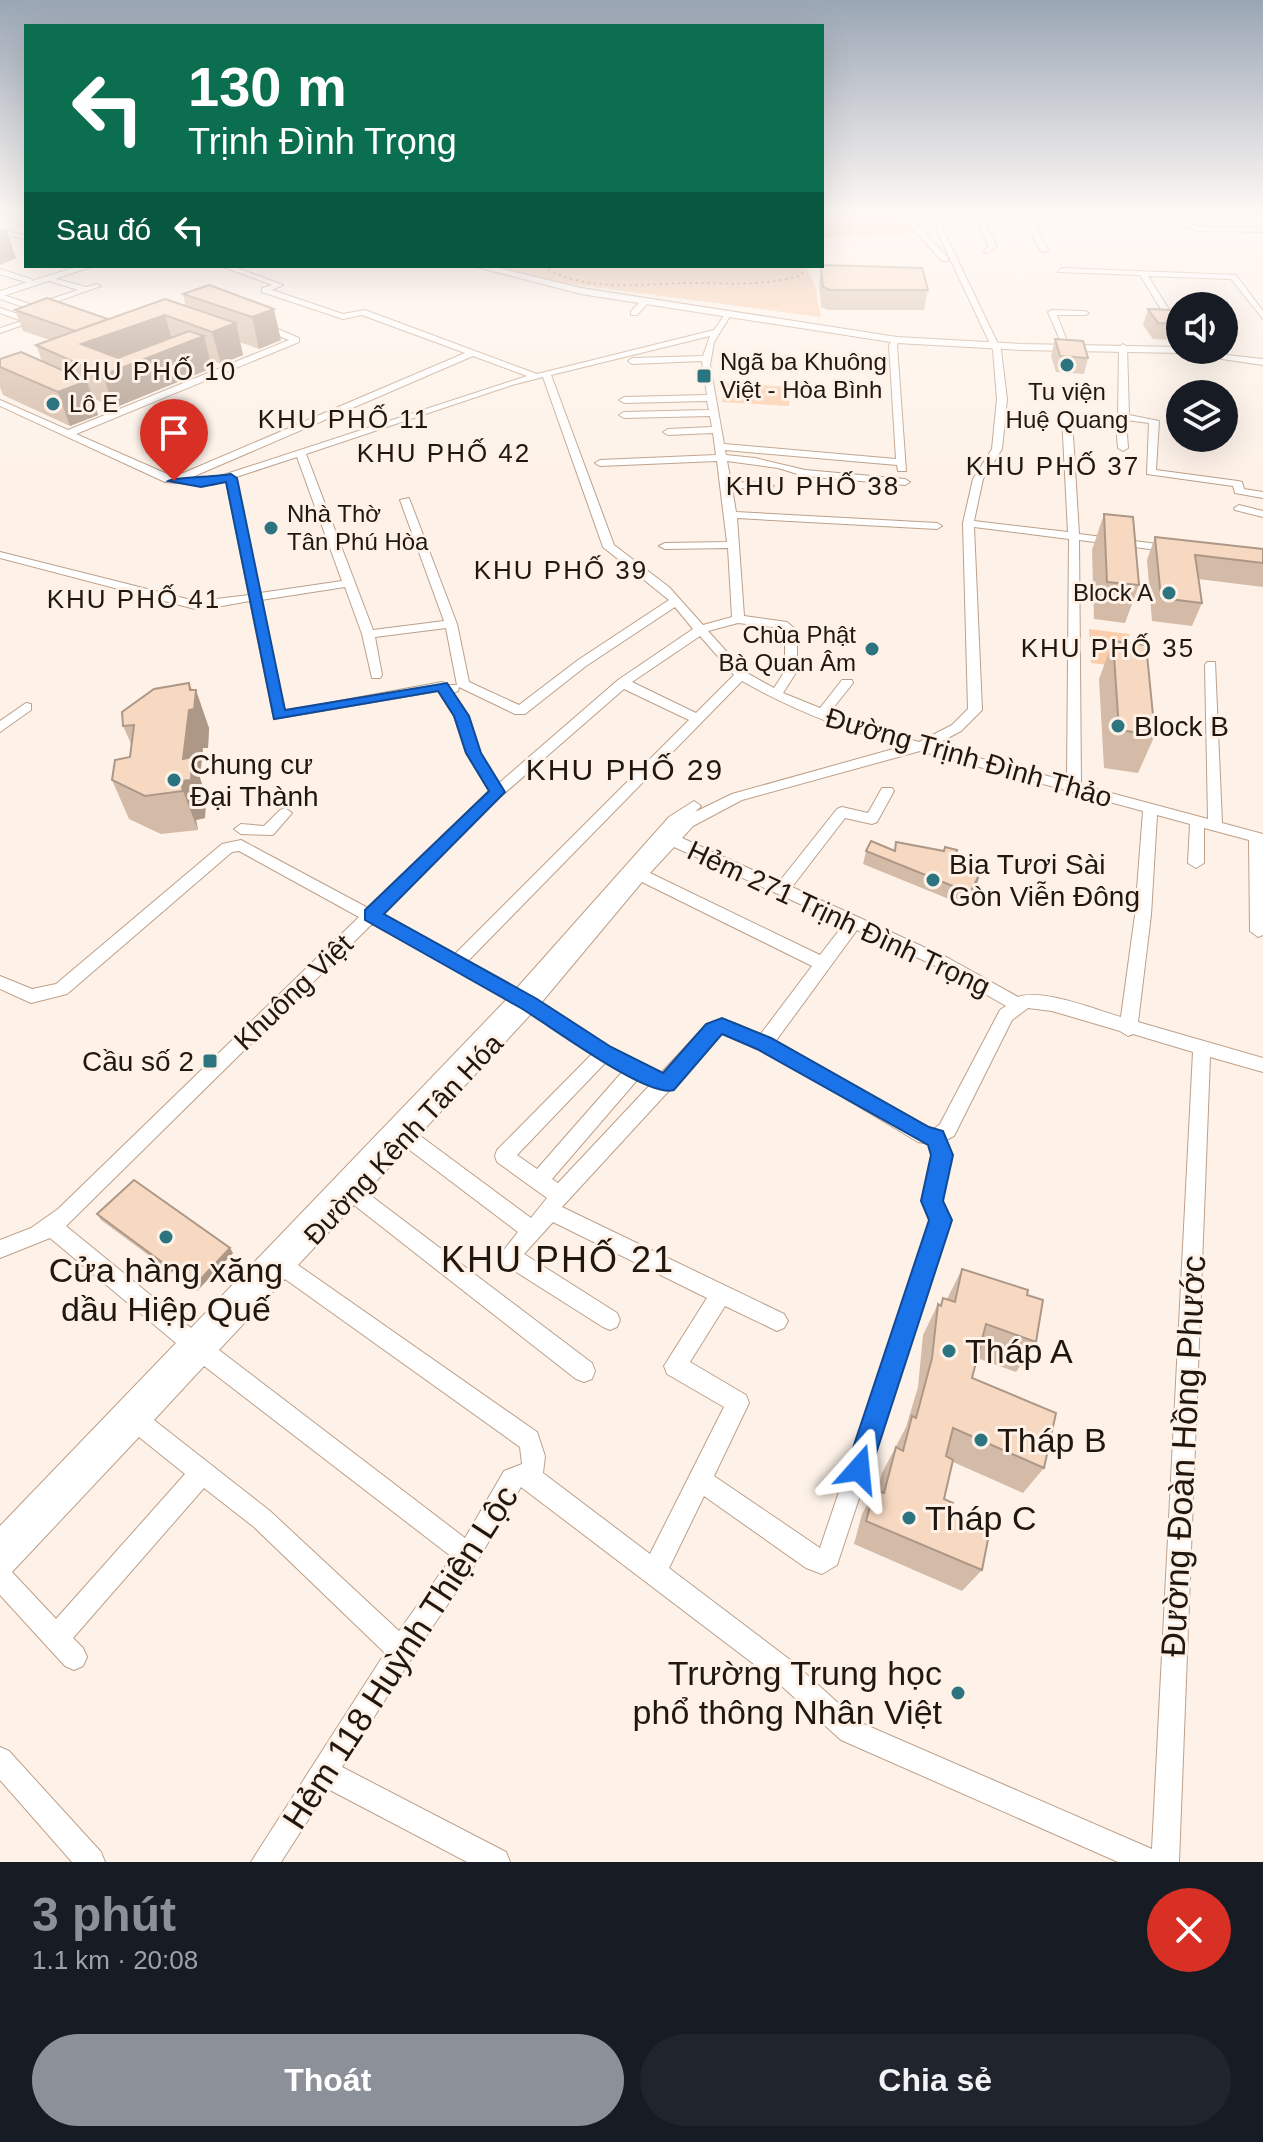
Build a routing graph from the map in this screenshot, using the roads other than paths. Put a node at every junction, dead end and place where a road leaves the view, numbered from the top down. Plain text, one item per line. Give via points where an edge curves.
1 (13, 299) edge
2 (60, 299) edge
3 (291, 299) edge
4 (627, 299) edge
5 (965, 299) edge
6 (968, 299) edge
7 (1249, 299) edge
8 (645, 302) junction
9 (0, 310) edge
10 (634, 313) dead end
11 (1085, 313) dead end
12 (729, 315) junction
13 (1263, 317) edge
14 (242, 318) edge
15 (0, 331) edge
16 (717, 332) junction
17 (897, 340) junction
18 (1067, 347) junction
19 (1123, 347) junction
20 (990, 348) junction
21 (1166, 349) edge
22 (247, 350) dead end
23 (473, 353) junction
24 (260, 355) junction
25 (614, 358) junction
26 (706, 358) junction
27 (1238, 358) edge
28 (1263, 362) edge
29 (543, 376) junction
30 (713, 398) junction
31 (624, 400) dead end
32 (0, 403) edge
33 (101, 409) dead end
34 (715, 413) junction
35 (114, 415) junction
36 (624, 415) dead end
37 (403, 417) junction
38 (1122, 419) junction
39 (718, 430) junction
40 (415, 431) dead end
41 (668, 432) dead end
42 (67, 434) junction
43 (1123, 448) dead end
44 (721, 452) junction
45 (301, 454) junction
46 (900, 462) junction
47 (600, 463) dead end
48 (263, 467) junction
49 (231, 478) junction
50 (269, 479) dead end
51 (174, 481) junction
52 (727, 485) junction
53 (769, 486) dead end
54 (1263, 495) edge
55 (405, 500) dead end
56 (1239, 508) dead end
57 (1263, 514) edge
58 (731, 515) junction
59 (937, 526) dead end
60 (965, 529) junction
61 (1074, 539) junction
62 (734, 545) junction
63 (665, 546) dead end
64 (1182, 550) edge
65 (0, 555) edge
66 (351, 583) junction
67 (256, 596) junction
68 (676, 601) junction
69 (216, 603) dead end
70 (195, 605) dead end
71 (738, 619) junction
72 (451, 624) junction
73 (701, 629) junction
74 (368, 634) junction
75 (1211, 665) dead end
76 (376, 675) dead end
77 (741, 675) junction
78 (623, 683) junction
79 (847, 683) dead end
80 (463, 684) junction
81 (445, 691) junction
82 (776, 695) junction
83 (26, 707) dead end
84 (821, 715) junction
85 (699, 719) junction
86 (0, 728) edge
87 (911, 746) junction
88 (1074, 788) junction
89 (887, 791) dead end
90 (497, 792) junction
91 (1150, 808) junction
92 (285, 813) dead end
93 (1197, 820) junction
94 (1215, 825) junction
95 (241, 829) dead end
96 (666, 837) junction
97 (1259, 838) edge
98 (1196, 863) dead end
99 (640, 874) junction
100 (782, 889) junction
101 (371, 915) junction
102 (854, 922) junction
103 (1258, 931) dead end
104 (456, 963) junction
105 (823, 964) junction
106 (0, 982) edge
107 (524, 1001) junction
108 (1016, 1004) junction
109 (1128, 1029) junction
110 (764, 1043) junction
111 (1202, 1050) junction
112 (604, 1053) junction
113 (1263, 1065) edge
114 (635, 1070) junction
115 (666, 1084) junction
116 (404, 1135) junction
117 (936, 1137) junction
118 (539, 1180) junction
119 (353, 1193) junction
120 (554, 1203) junction
121 (52, 1227) junction
122 (532, 1231) junction
123 (0, 1249) edge
124 (283, 1266) junction
125 (721, 1294) junction
126 (610, 1320) dead end
127 (777, 1321) dead end
128 (198, 1347) junction
129 (584, 1371) dead end
130 (138, 1422) junction
131 (203, 1471) junction
132 (531, 1478) junction
133 (700, 1480) junction
134 (0, 1543) edge
135 (468, 1555) junction
136 (0, 1568) edge
137 (653, 1574) junction
138 (0, 1577) edge
139 (57, 1637) junction
140 (401, 1650) junction
141 (74, 1657) dead end
142 (0, 1760) edge
143 (324, 1772) junction
144 (91, 1862) edge
145 (265, 1862) edge
146 (496, 1862) edge
147 (1150, 1862) edge
148 (1165, 1862) edge

1 - 2 street via 33,308
3 - 23 street via 344,317 362,312
4 - 8 main road
5 - 20 street, Đường Kênh Tân Hóa
6 - 20 street, Đường Kênh Tân Hóa
7 - 13 street
8 - 10 street
8 - 12 main road
9 - 15 street via 30,321
11 - 18 street via 1052,312
12 - 16 street
12 - 17 main road
14 - 24 street via 296,338
16 - 25 street
16 - 26 street
17 - 20 main road
17 - 46 street via 893,345
18 - 19 main road
18 - 20 main road
19 - 21 main road
19 - 38 street
20 - 60 street, Đường Kênh Tân Hóa via 990,448 968,486
22 - 24 street
23 - 29 street
23 - 51 street
24 - 35 street
25 - 26 street
25 - 29 street
26 - 30 street
27 - 28 main road
29 - 37 street
29 - 68 street, Đường Trịnh Đình Thảo via 609,547
30 - 31 street
30 - 34 street
32 - 42 street
33 - 35 street
34 - 36 street
34 - 39 street
35 - 42 street
37 - 40 street
37 - 45 street
38 - 43 street
38 - 54 street via 1154,421 1151,472 1238,484 1239,491
38 - 61 street via 1067,416
39 - 41 street
39 - 44 street
42 - 51 street
44 - 46 street
44 - 46 street via 804,473 905,487
44 - 47 street
44 - 52 street
45 - 48 street
45 - 66 street
48 - 49 street
48 - 50 street
49 - 51 street
49 - 67 street
52 - 53 street
52 - 58 street
55 - 72 street
56 - 57 street
58 - 59 street
58 - 62 street
60 - 61 street
60 - 87 street, Đường Kênh Tân Hóa via 965,707 958,717
61 - 64 street
61 - 88 street
62 - 63 street
62 - 71 street
65 - 70 street
66 - 67 street
66 - 74 street
67 - 69 street
67 - 81 street via 279,716 442,686
68 - 73 street, Đường Trịnh Đình Thảo
68 - 80 street via 520,711
71 - 73 street, Khuông Việt
71 - 82 street via 783,625 791,631 791,671
72 - 74 street
72 - 80 street
73 - 77 street, Đường Trịnh Đình Thảo
73 - 78 street, Khuông Việt
74 - 76 street
75 - 94 street
77 - 82 street, Đường Trịnh Đình Thảo
77 - 85 street
78 - 85 street
78 - 90 street, Khuông Việt
79 - 84 street
80 - 81 street
81 - 90 street
82 - 84 street, Đường Trịnh Đình Thảo
83 - 86 street
84 - 87 street, Đường Trịnh Đình Thảo
85 - 104 street
87 - 88 street, Đường Trịnh Đình Thảo
87 - 96 street, Đường Kênh Tân Hóa via 737,797
88 - 91 street, Đường Trịnh Đình Thảo
89 - 100 street via 872,819 842,812
90 - 101 street, Khuông Việt
91 - 93 street, Đường Trịnh Đình Thảo
91 - 109 street
92 - 95 street via 268,831
93 - 94 street, Đường Trịnh Đình Thảo
93 - 98 street
94 - 97 street, Đường Trịnh Đình Thảo
96 - 99 street, Đường Kênh Tân Hóa
96 - 100 street, Hẻm 271 Trịnh Đình Trọng
96 - 107 street, Đường Kênh Tân Hóa
97 - 103 street
99 - 105 street
99 - 107 street, Đường Kênh Tân Hóa
100 - 102 street, Hẻm 271 Trịnh Đình Trọng
101 - 104 street
101 - 106 street via 233,845 61,989 31,996
101 - 121 street, Khuông Việt
102 - 105 street
102 - 108 street, Hẻm 271 Trịnh Đình Trọng via 944,963
104 - 107 street
105 - 110 street
107 - 112 street
107 - 116 street, Đường Kênh Tân Hóa
107 - 128 street, Đường Kênh Tân Hóa
108 - 109 street via 1042,1001
108 - 117 street via 947,1130
109 - 111 street
110 - 115 street via 722,1025
110 - 117 street via 925,1136
111 - 113 street
111 - 148 street, Đường Đoàn Hồng Phước
112 - 114 street
112 - 118 street via 504,1156
114 - 115 street
114 - 118 street
115 - 120 street
116 - 119 street, Đường Kênh Tân Hóa
116 - 122 street
117 - 133 street via 942,1155 932,1201 941,1220 829,1557 815,1559
118 - 120 street
119 - 124 street, Đường Kênh Tân Hóa
119 - 129 street
120 - 122 street
120 - 125 street
121 - 123 street, Khuông Việt
121 - 128 street
122 - 126 street via 509,1256
124 - 128 street, Đường Kênh Tân Hóa
124 - 132 street via 529,1440 534,1456
125 - 127 street
125 - 133 street via 675,1366 738,1403
128 - 130 street, Đường Kênh Tân Hóa
128 - 134 street, Đường Kênh Tân Hóa
128 - 135 street
130 - 131 street
130 - 136 street, Đường Kênh Tân Hóa
131 - 139 street
131 - 140 street
132 - 135 street, Hẻm 118 Huỳnh Thiện Lộc via 512,1479
132 - 137 street, Hẻm 118 Huỳnh Thiện Lộc
133 - 137 street
135 - 140 street, Hẻm 118 Huỳnh Thiện Lộc
137 - 147 street, Hẻm 118 Huỳnh Thiện Lộc via 784,1671 850,1731
138 - 139 street
139 - 141 street
140 - 143 street, Hẻm 118 Huỳnh Thiện Lộc
142 - 144 street
143 - 145 street, Hẻm 118 Huỳnh Thiện Lộc
143 - 146 street

